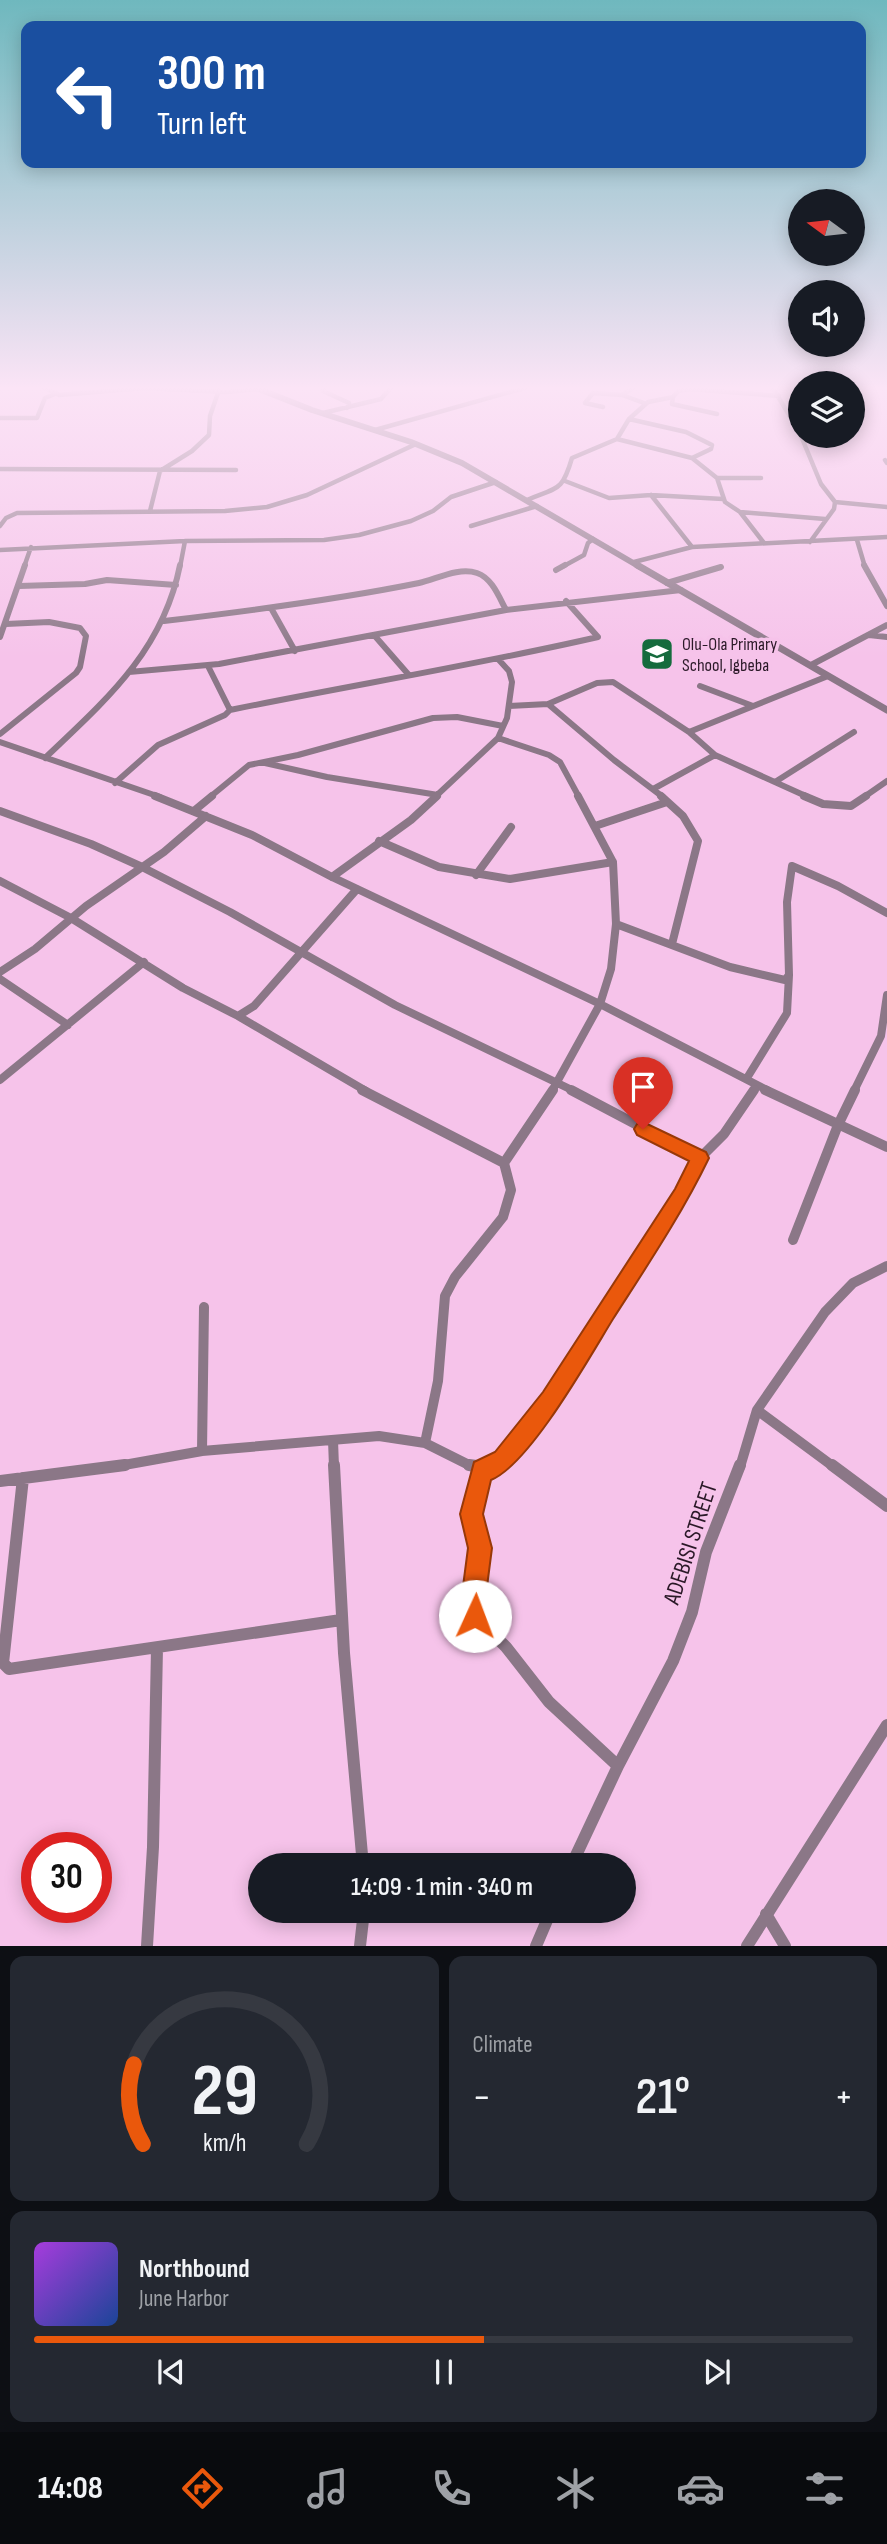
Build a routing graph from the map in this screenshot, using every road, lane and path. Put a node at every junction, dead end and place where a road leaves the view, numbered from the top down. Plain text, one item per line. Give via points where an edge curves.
1 (159, 476) edge
2 (348, 476) edge
3 (483, 476) edge
4 (567, 476) edge
5 (714, 476) edge
6 (818, 476) edge
7 (717, 478) junction
8 (761, 478) dead end
9 (565, 481) junction
10 (496, 482) junction
11 (651, 495) junction
12 (723, 499) junction
13 (527, 500) junction
14 (835, 502) junction
15 (537, 506) junction
16 (887, 507) edge
17 (150, 511) junction
18 (740, 512) junction
19 (825, 519) junction
20 (0, 526) edge
21 (471, 526) dead end
22 (887, 537) edge
23 (593, 539) junction
24 (857, 540) junction
25 (185, 541) junction
26 (810, 542) junction
27 (764, 543) junction
28 (31, 547) junction
29 (692, 547) junction
30 (0, 550) edge
31 (634, 562) junction
32 (721, 566) dead end
33 (556, 570) dead end
34 (667, 583) junction
35 (176, 584) junction
36 (19, 586) junction
37 (681, 590) junction
38 (884, 592) edge
39 (566, 601) junction
40 (887, 606) edge
41 (271, 608) junction
42 (506, 610) junction
43 (164, 621) junction
44 (5, 624) junction
45 (887, 625) edge
46 (374, 635) junction
47 (869, 635) junction
48 (0, 637) edge
49 (887, 637) edge
50 (295, 651) junction
51 (499, 660) junction
52 (811, 665) junction
53 (208, 666) junction
54 (129, 672) junction
55 (408, 674) junction
56 (828, 676) junction
57 (700, 686) dead end
58 (548, 704) junction
59 (509, 706) junction
60 (753, 706) junction
61 (230, 710) junction
62 (887, 710) edge
63 (503, 726) junction
64 (689, 732) junction
65 (854, 732) dead end
66 (0, 734) edge
67 (498, 738) junction
68 (0, 742) edge
69 (715, 755) junction
70 (45, 758) junction
71 (261, 762) junction
72 (887, 781) edge
73 (775, 782) junction
74 (115, 783) junction
75 (655, 788) junction
76 (438, 795) junction
77 (667, 802) junction
78 (195, 810) junction
79 (0, 811) edge
80 (206, 816) junction
81 (595, 825) junction
82 (510, 827) dead end
83 (379, 841) junction
84 (612, 862) junction
85 (140, 866) junction
86 (477, 875) junction
87 (332, 877) junction
88 (0, 881) edge
89 (357, 889) junction
90 (887, 913) edge
91 (71, 918) junction
92 (616, 924) junction
93 (672, 944) junction
94 (299, 952) junction
95 (144, 962) junction
96 (0, 972) edge
97 (789, 975) junction
98 (0, 979) edge
99 (887, 995) edge
100 (600, 1004) junction
101 (238, 1016) junction
102 (68, 1025) junction
103 (747, 1078) junction
104 (0, 1080) edge
105 (558, 1083) junction
106 (757, 1086) junction
107 (838, 1125) junction
108 (887, 1147) edge
109 (700, 1158) junction
110 (504, 1163) junction
111 (793, 1240) dead end
112 (887, 1266) edge
113 (204, 1307) dead end
114 (757, 1410) junction
115 (332, 1440) junction
116 (425, 1443) junction
117 (202, 1451) junction
118 (482, 1470) junction
119 (23, 1478) junction
120 (0, 1481) edge
121 (887, 1506) edge
122 (341, 1620) junction
123 (156, 1648) junction
124 (887, 1725) edge
125 (618, 1766) junction
126 (362, 1853) edge
127 (577, 1853) edge
128 (766, 1913) junction
129 (363, 1923) edge
130 (546, 1923) edge
131 (147, 1945) edge
132 (360, 1945) edge
133 (536, 1945) edge
134 (747, 1945) edge
135 (785, 1945) edge

1 - 17 street
2 - 17 street via 281,504 242,510
3 - 10 street
4 - 9 street
5 - 7 street
6 - 14 street
7 - 8 street
7 - 12 street
9 - 11 street via 609,498
9 - 13 street
10 - 13 street
10 - 25 street via 452,497 411,521 359,535 269,542
11 - 12 street
11 - 29 street
12 - 18 street
13 - 15 street
14 - 16 street
14 - 19 street
15 - 21 street
15 - 23 street
17 - 20 street via 17,513
18 - 19 street
18 - 27 street
19 - 26 street
22 - 24 street
23 - 31 street
23 - 33 street via 584,555
24 - 26 street
24 - 38 street via 865,567
25 - 28 street
25 - 35 street
26 - 27 street
27 - 29 street
28 - 30 street
28 - 36 street
29 - 31 street
31 - 34 street
32 - 34 street
34 - 37 street
35 - 36 street via 107,580
35 - 43 street
36 - 44 street
37 - 39 street
37 - 52 street
38 - 40 street
39 - 42 street
39 - 51 street via 598,637
41 - 42 street via 469,571 489,580
41 - 43 street
41 - 50 street
42 - 46 street
43 - 54 street
44 - 48 street
44 - 66 street via 62,623 80,628 86,636 76,673
45 - 47 street
46 - 50 street
46 - 55 street
47 - 49 street
47 - 52 street
50 - 53 street
51 - 55 street
51 - 59 street via 512,682
52 - 56 street
53 - 54 street
53 - 61 street
54 - 70 street
55 - 61 street
56 - 60 street
56 - 62 street
57 - 60 street
58 - 59 street
58 - 64 street via 597,683 613,682
58 - 75 street
59 - 63 street
60 - 64 street
61 - 74 street via 158,745
63 - 67 street
63 - 71 street via 457,717 433,718
64 - 69 street
65 - 73 street
67 - 76 street
67 - 81 street via 556,758
68 - 70 street
69 - 73 street
69 - 75 street
70 - 74 street
71 - 76 street
71 - 78 street via 239,772
72 - 73 street via 843,807 810,801
74 - 78 street
75 - 77 street
76 - 83 street
77 - 81 street
77 - 93 street via 691,826 698,841
78 - 80 street
79 - 85 street
80 - 85 street
80 - 87 street
81 - 84 street
82 - 86 street
83 - 86 street via 439,867
83 - 87 street
84 - 86 street via 528,878
84 - 92 street
85 - 91 street
85 - 94 street
87 - 89 street
88 - 91 street
89 - 94 street
89 - 100 street
90 - 97 street via 792,866
91 - 95 street
91 - 96 street
92 - 93 street
92 - 100 street via 611,970
93 - 97 street via 774,980
94 - 101 street via 254,1006
94 - 105 street via 396,1005
95 - 101 street
95 - 102 street
97 - 103 street via 787,1013
98 - 102 street
99 - 107 street via 881,1036
100 - 103 street
100 - 105 street
101 - 110 street via 353,1085
102 - 104 street
103 - 106 street
105 - 109 street
105 - 110 street
106 - 107 street
106 - 109 street via 724,1134
107 - 108 street
107 - 111 street
109 - 118 street via 550,1400 503,1460
110 - 116 street via 511,1190 503,1217 445,1296 438,1381
112 - 114 street, ADEBISI STREET via 853,1283 825,1312
113 - 117 street
114 - 121 street
114 - 125 street, ADEBISI STREET via 673,1661
115 - 116 street via 379,1436
115 - 117 street
115 - 122 street
116 - 118 street
117 - 119 street
118 - 125 street via 471,1514 480,1548 475,1616 550,1702
119 - 120 street
119 - 123 street via 5,1667
122 - 123 street
122 - 126 street
123 - 131 street
124 - 128 street
125 - 127 street, ADEBISI STREET
128 - 134 street
128 - 135 street
129 - 132 street
130 - 133 street

